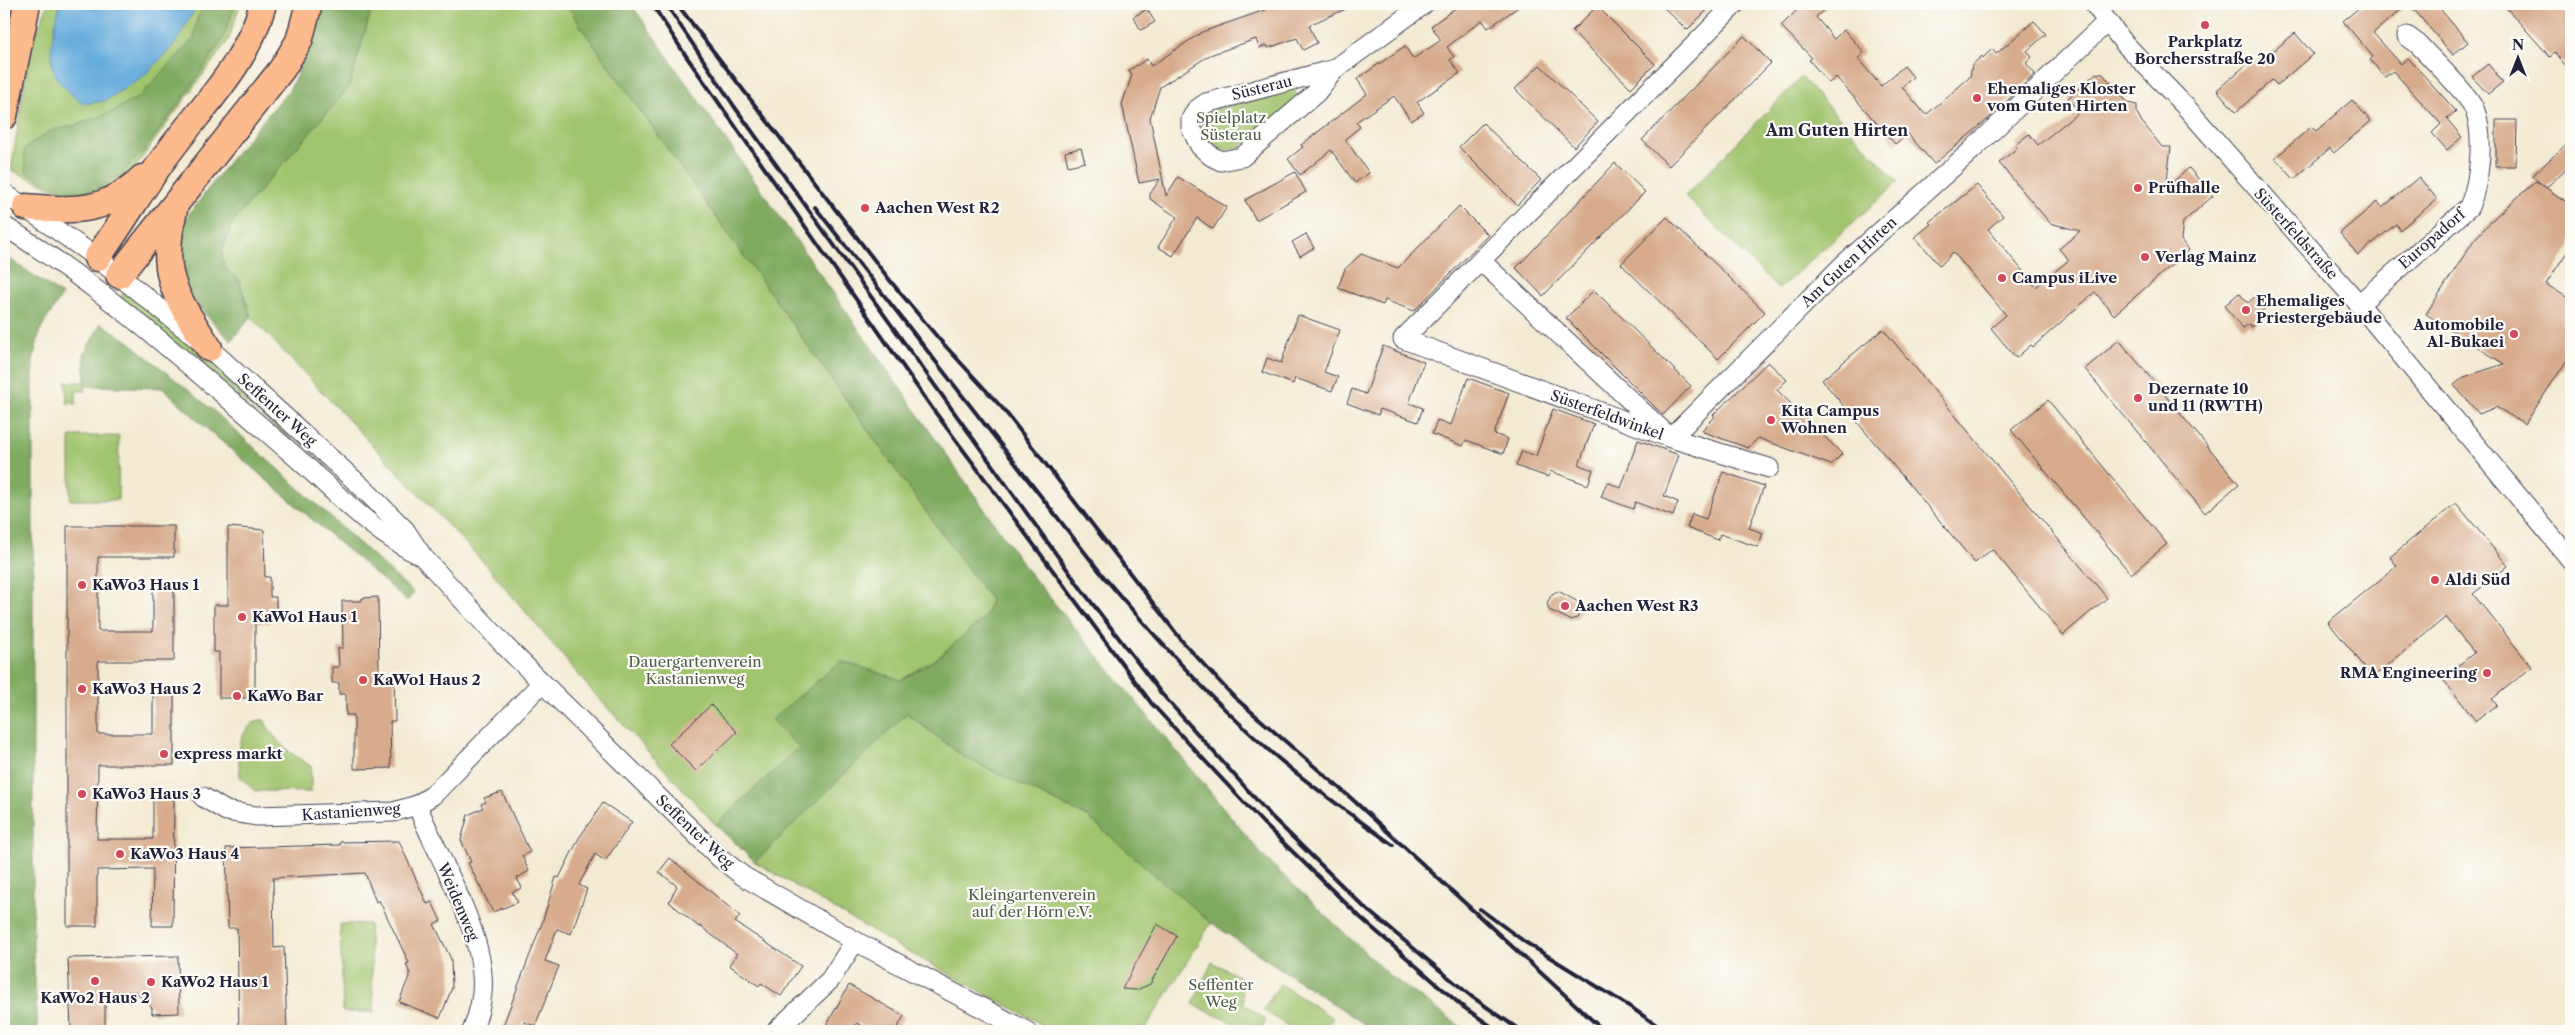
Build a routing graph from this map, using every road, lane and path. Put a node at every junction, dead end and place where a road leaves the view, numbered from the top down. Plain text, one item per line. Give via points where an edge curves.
1 (27, 4) edge
2 (263, 4) edge
3 (308, 4) edge
4 (1424, 4) edge
5 (1735, 4) edge
6 (2094, 4) edge
7 (2107, 22) junction
8 (2406, 36) dead end
9 (1335, 69) junction
10 (4, 116) edge
11 (165, 157) junction
12 (15, 200) edge
13 (175, 207) junction
14 (7, 228) edge
15 (97, 258) junction
16 (1482, 262) junction
17 (119, 275) junction
18 (80, 278) junction
19 (102, 295) junction
20 (2359, 304) junction
21 (209, 348) junction
22 (1671, 438) junction
23 (1769, 468) dead end
24 (423, 557) junction
25 (2571, 560) edge
26 (542, 683) junction
27 (203, 797) dead end
28 (417, 805) junction
29 (856, 941) junction
30 (472, 1031) edge
31 (776, 1031) edge
32 (1026, 1031) edge

1 - 10 highway
2 - 11 highway via 246,50
3 - 13 highway via 299,41 282,69
4 - 9 street, Süsterau
5 - 16 street, Süsterfeldwinkel
6 - 7 street, Süsterfeldstraße
7 - 20 street, Süsterfeldstraße
7 - 22 street, Am Guten Hirten via 1971,151 1844,264
8 - 20 street, Europadorf via 2418,44 2474,108 2480,150 2475,193 2469,207
9 - 9 street, Süsterau via 1206,103 1196,110 1191,128 1200,146 1211,156 1221,160 1242,157 1316,92
11 - 12 highway via 127,192 96,208 76,210
11 - 15 highway
12 - 15 street, Seffenter Weg
13 - 17 highway
13 - 21 highway via 168,236 167,262 174,289
14 - 18 street, Seffenter Weg
15 - 17 street, Seffenter Weg
15 - 18 street
16 - 22 street, Süsterfeldwinkel
16 - 22 street, Süsterfeldwinkel via 1403,340
17 - 19 street
17 - 21 street, Seffenter Weg
18 - 19 street, Seffenter Weg
19 - 24 street, Seffenter Weg via 386,536
20 - 25 street, Süsterfeldstraße
21 - 24 street, Seffenter Weg via 405,530
22 - 23 street
24 - 26 street, Seffenter Weg
26 - 28 street, Kastanienweg via 433,794
26 - 29 street, Seffenter Weg via 720,858 743,876
27 - 28 street, Kastanienweg via 226,811 256,816 392,812
28 - 30 street, Weidenweg via 479,951 483,976 481,1000
29 - 31 street via 830,980
29 - 32 street, Seffenter Weg

